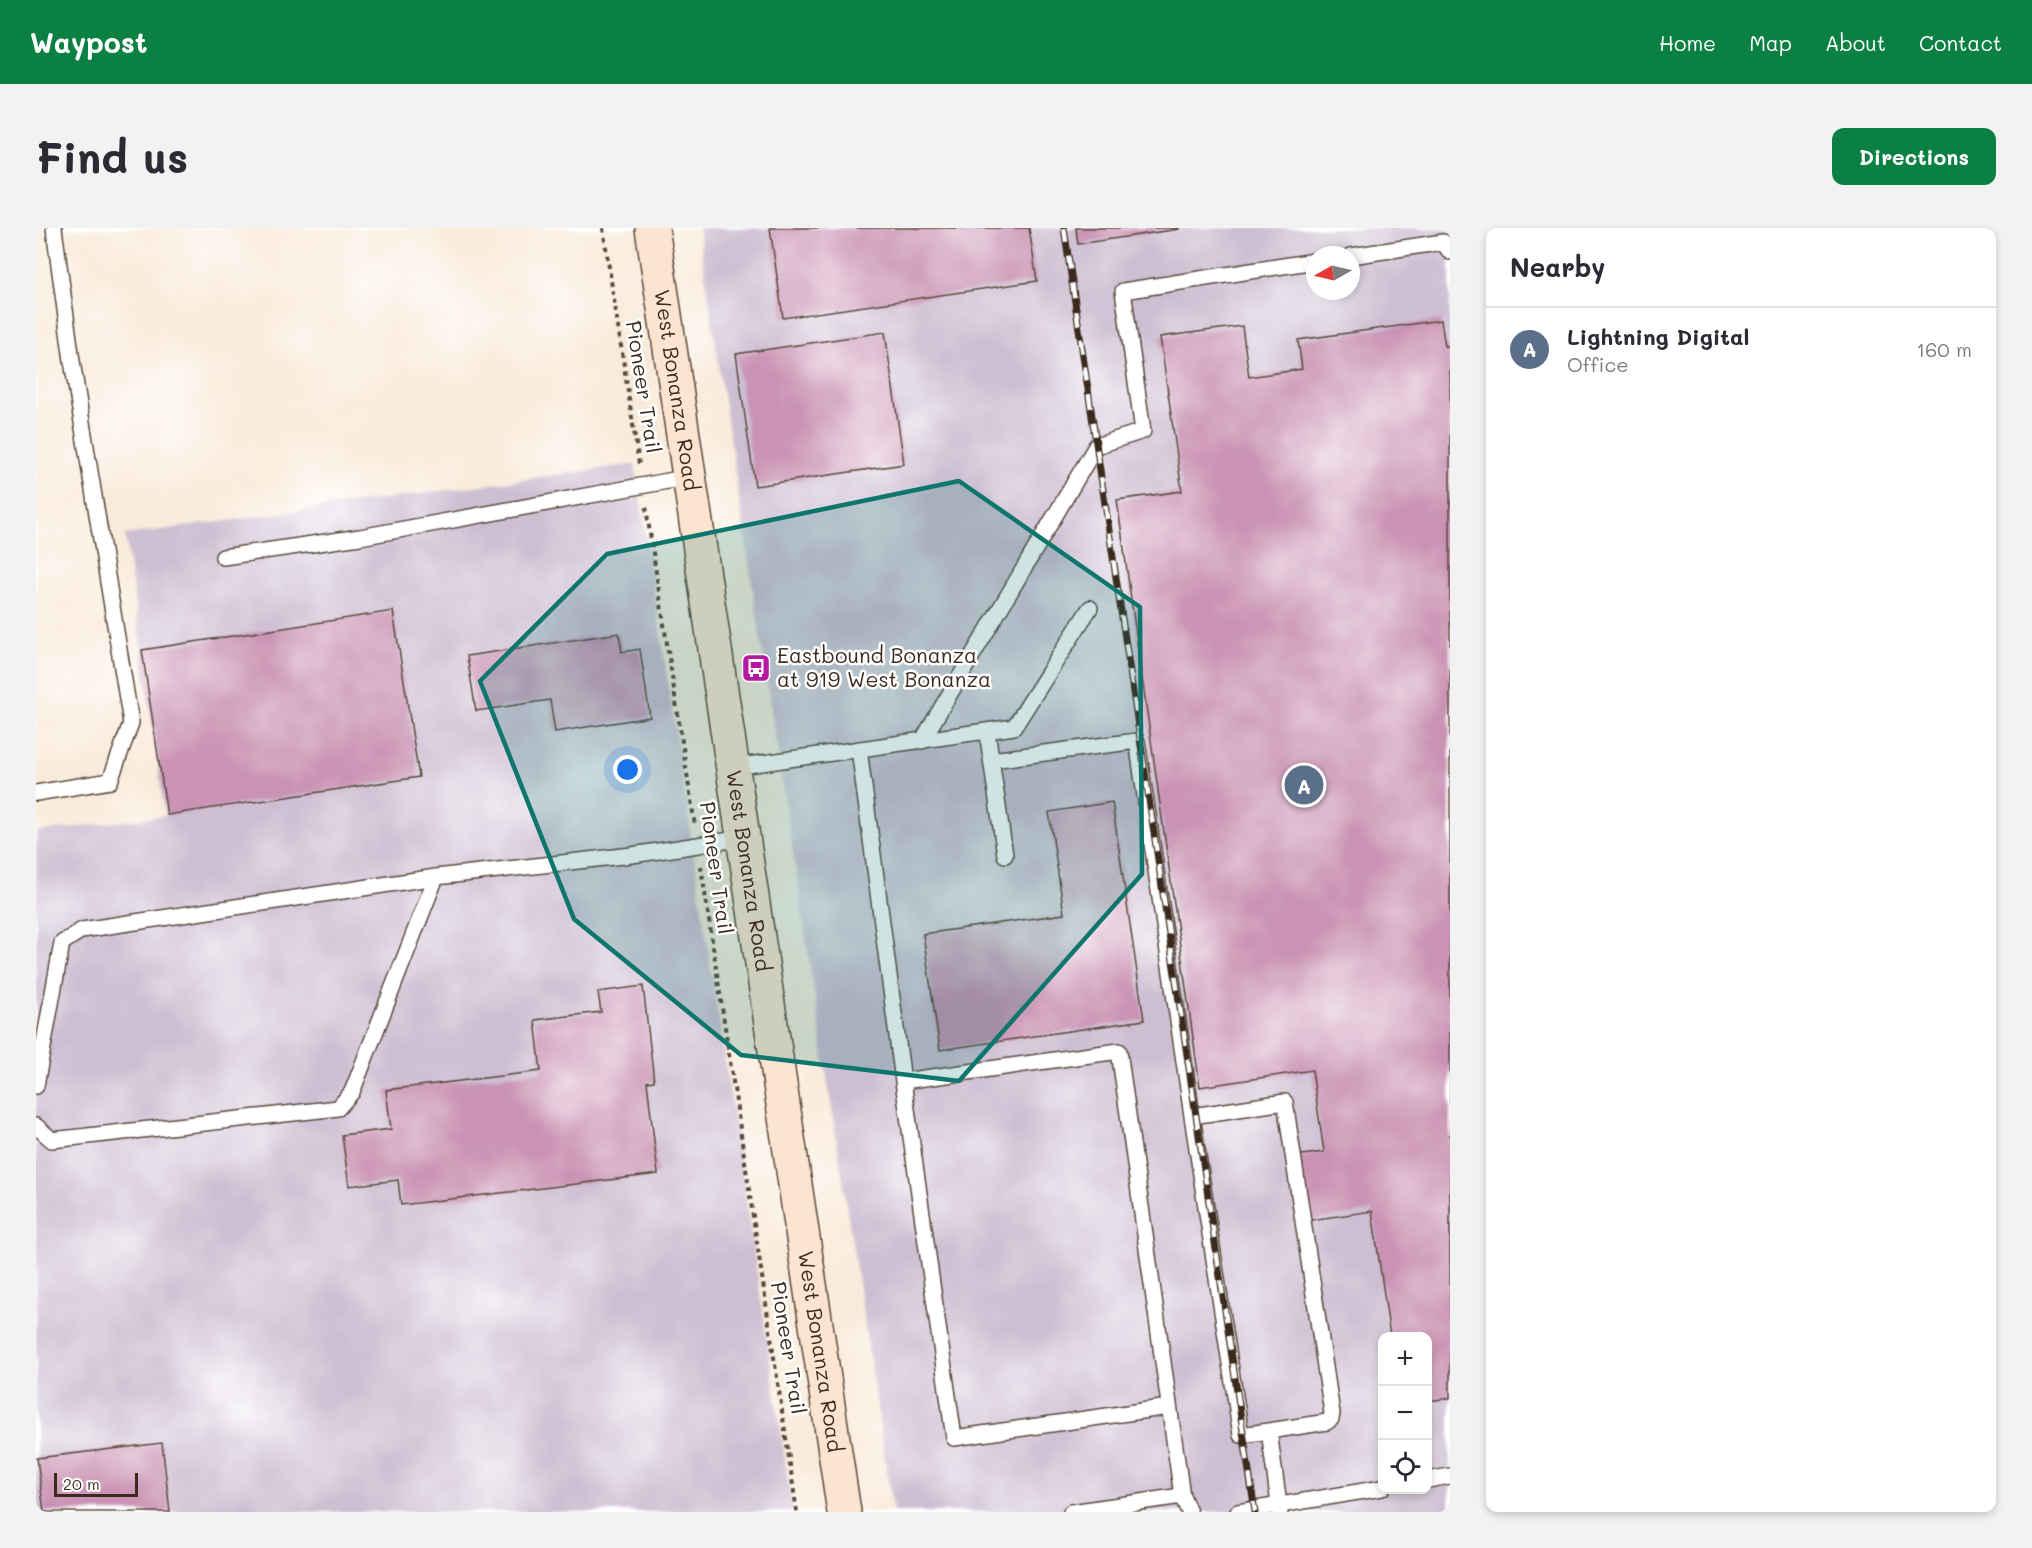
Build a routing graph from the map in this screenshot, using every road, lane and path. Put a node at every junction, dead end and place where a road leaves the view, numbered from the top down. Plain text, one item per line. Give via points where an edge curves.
1 (54, 228) edge
2 (603, 228) edge
3 (652, 228) edge
4 (1450, 252) edge
5 (1360, 255) edge
6 (1306, 262) edge
7 (690, 477) junction
8 (642, 484) junction
9 (223, 557) dead end
10 (1090, 608) dead end
11 (987, 731) junction
12 (922, 741) junction
13 (859, 749) junction
14 (991, 760) junction
15 (734, 767) junction
16 (36, 793) edge
17 (744, 838) junction
18 (698, 844) junction
19 (1005, 855) dead end
20 (436, 877) junction
21 (903, 1081) junction
22 (36, 1086) edge
23 (1192, 1116) junction
24 (36, 1126) edge
25 (1169, 1407) junction
26 (1269, 1431) junction
27 (1450, 1476) edge
28 (1432, 1479) edge
29 (1378, 1489) edge
30 (1182, 1496) junction
31 (1280, 1509) edge
32 (797, 1512) edge
33 (844, 1512) edge
34 (1071, 1512) edge
35 (1189, 1512) edge
36 (1239, 1512) edge

1 - 16 lane via 131,723 110,781
2 - 8 path, Pioneer Trail
3 - 7 main road, West Bonanza Road
4 - 5 lane via 1443,242
6 - 12 lane via 1123,291 1143,431 1096,446
7 - 8 lane
7 - 15 main road, West Bonanza Road
8 - 9 lane via 360,537
8 - 18 path, Pioneer Trail
10 - 11 lane via 1014,727
11 - 12 lane
11 - 14 lane
12 - 13 lane
13 - 15 lane
13 - 21 lane
14 - 19 lane
14 - 23 lane via 1137,741
15 - 17 main road, West Bonanza Road
17 - 18 lane
17 - 33 main road, West Bonanza Road
18 - 20 lane
18 - 32 path, Pioneer Trail
20 - 22 lane via 82,930 62,943
20 - 24 lane via 352,1092 338,1108 52,1140
21 - 25 lane via 1119,1051
21 - 25 lane via 954,1438
23 - 26 lane via 1240,1435
23 - 26 lane via 1285,1102 1332,1413 1327,1422
25 - 30 lane
26 - 31 lane
27 - 28 lane
29 - 31 lane
30 - 34 lane
30 - 35 lane
31 - 36 lane

